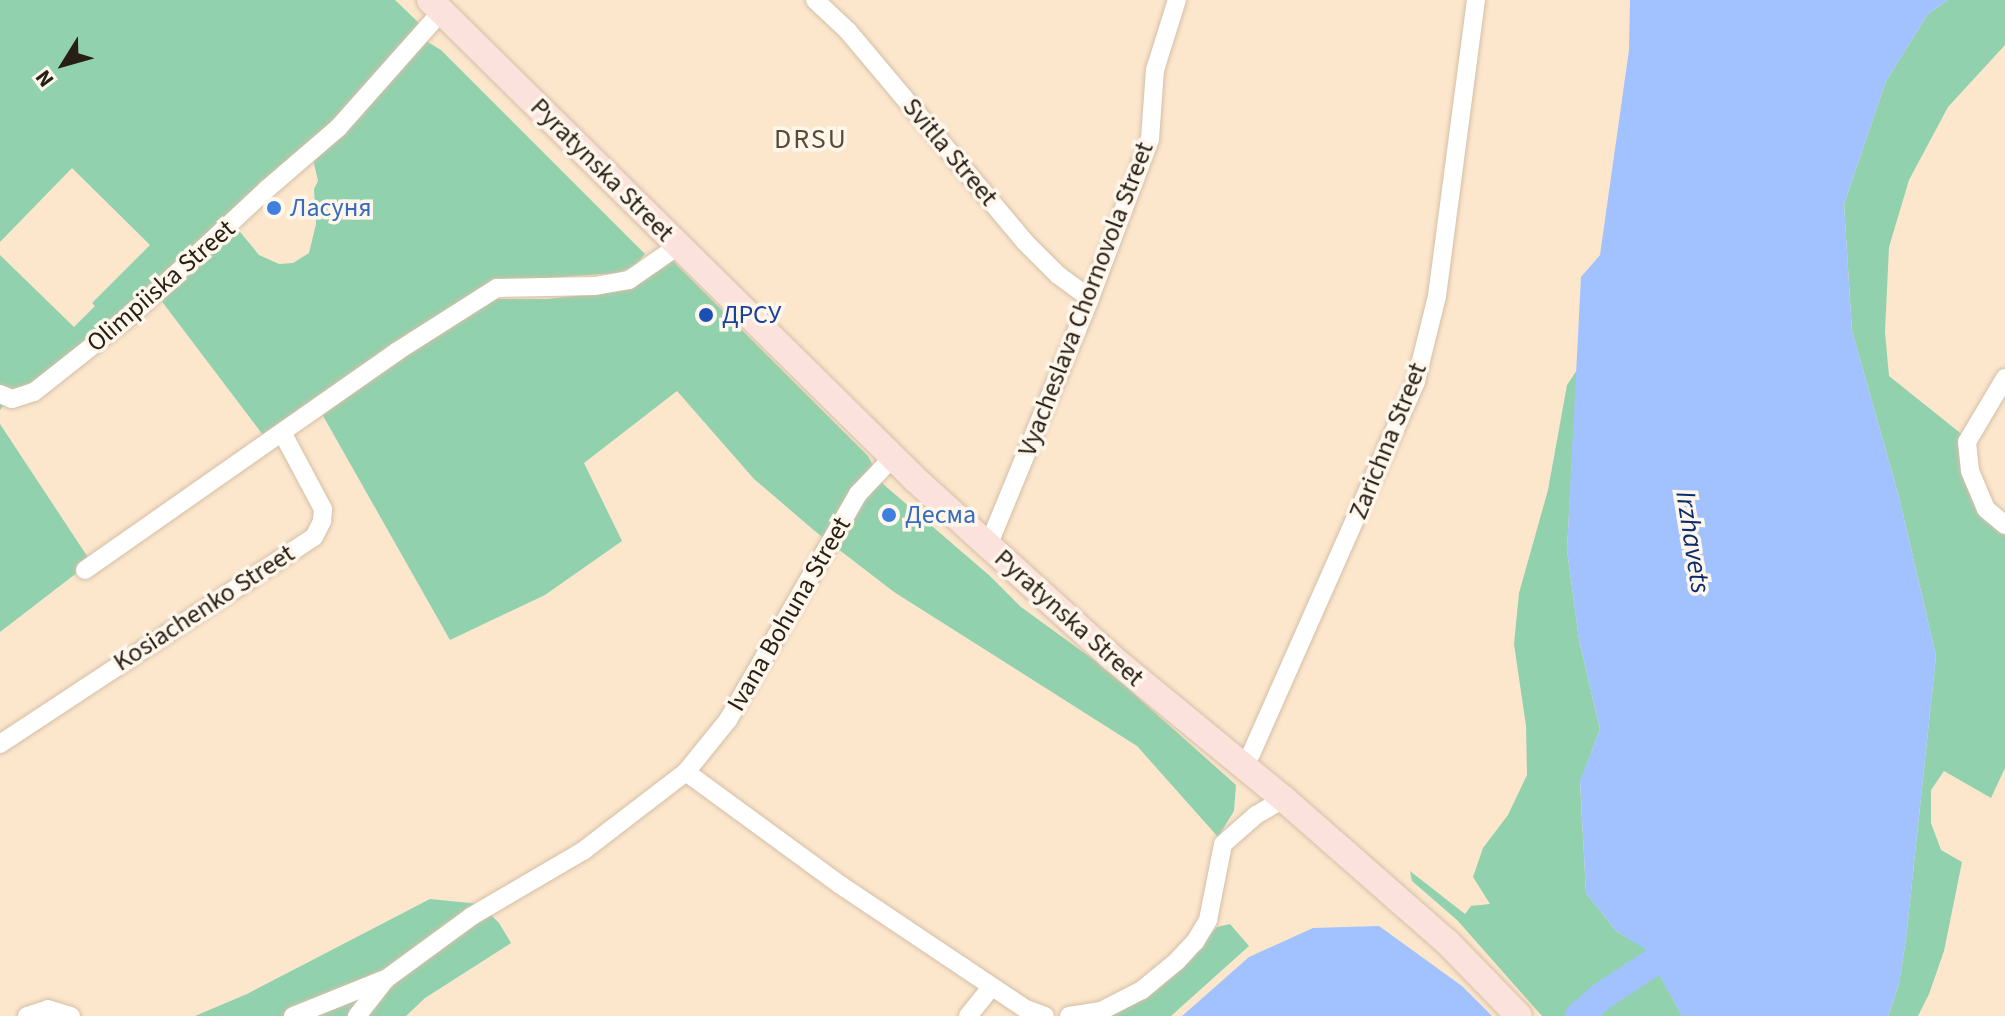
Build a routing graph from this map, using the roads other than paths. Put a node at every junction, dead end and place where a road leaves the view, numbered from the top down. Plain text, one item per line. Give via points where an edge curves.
1 (815, 0) edge
2 (1177, 0) edge
3 (1476, 0) edge
4 (436, 6) edge
5 (678, 246) junction
6 (1090, 298) junction
7 (2005, 378) edge
8 (0, 394) edge
9 (283, 434) junction
10 (893, 457) junction
11 (2005, 525) edge
12 (988, 546) junction
13 (85, 570) dead end
14 (0, 744) edge
15 (1241, 765) junction
16 (686, 772) junction
17 (1284, 799) junction
18 (386, 979) junction
19 (992, 986) junction
20 (27, 1016) edge
21 (71, 1016) edge
22 (293, 1016) edge
23 (357, 1016) edge
24 (968, 1016) edge
25 (1045, 1016) edge
26 (1069, 1016) edge
27 (1519, 1016) edge

1 - 6 street, Svitla Street via 848,31 1024,241
2 - 6 street, Vyacheslava Chornovola Street via 1155,70 1150,139
3 - 15 street, Zarichna Street via 1437,296 1416,381 1251,754
4 - 5 main road, Pyratynska Street
4 - 8 street, Olimpiiska Street via 338,128 134,313 34,392 12,399
5 - 9 street via 629,280 497,288 396,352
5 - 10 main road, Pyratynska Street
6 - 12 street, Vyacheslava Chornovola Street
7 - 11 street via 1967,442 1970,471 1986,509
9 - 13 street
9 - 14 street, Kosiachenko Street via 323,509 314,537
10 - 12 main road, Pyratynska Street
10 - 16 street, Ivana Bohuna Street via 858,494 728,720
12 - 15 main road, Pyratynska Street
15 - 17 main road, Pyratynska Street
16 - 18 street, Ivana Bohuna Street via 583,851 472,916
16 - 19 street via 839,884
17 - 26 street via 1223,844 1208,920 1177,961 1142,990 1101,1011
17 - 27 main road, Pyratynska Street via 1447,942
18 - 22 street, Ivana Bohuna Street
18 - 23 street, Ivana Bohuna Street
19 - 24 street
19 - 25 street
20 - 21 street via 48,1009

